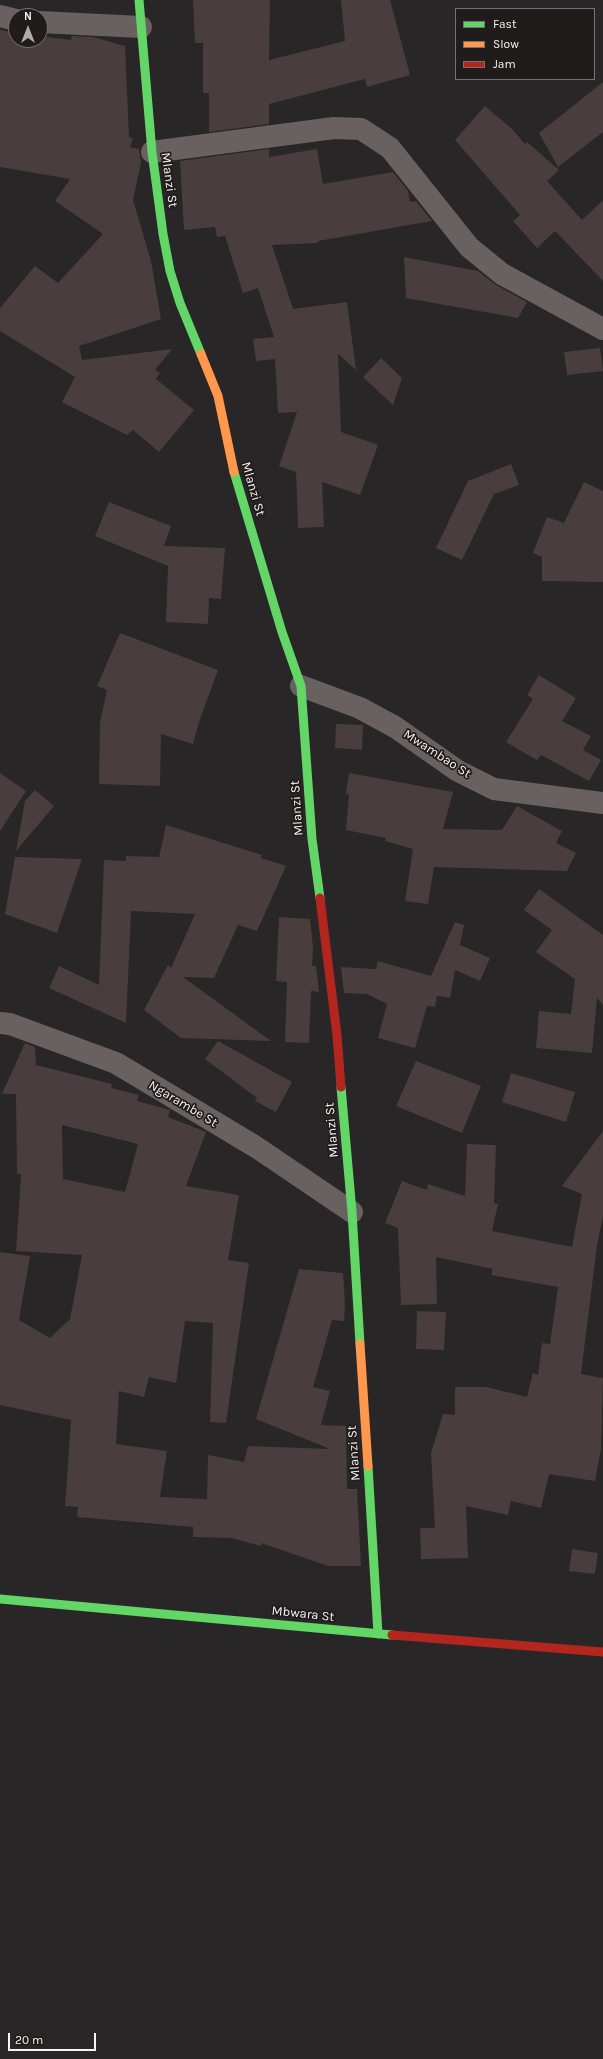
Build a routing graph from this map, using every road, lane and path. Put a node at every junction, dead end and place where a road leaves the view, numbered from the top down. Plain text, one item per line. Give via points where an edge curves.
1 (139, 0) edge
2 (48, 22) edge
3 (141, 27) junction
4 (152, 152) junction
5 (603, 329) edge
6 (301, 686) junction
7 (603, 803) edge
8 (0, 1023) edge
9 (352, 1212) junction
10 (0, 1599) edge
11 (378, 1634) junction
12 (603, 1652) edge

1 - 3 street, Mlanzi St
2 - 3 street
3 - 4 street, Mlanzi St
4 - 5 street via 334,128 361,129 390,148 469,247 502,274
4 - 6 street, Mlanzi St via 170,271 180,303 218,396 235,479
6 - 7 street, Mwambao St via 360,708 395,727 458,771 494,789
6 - 9 street, Mlanzi St via 312,839 337,1035
8 - 9 street, Ngarambe St via 10,1024 116,1064 256,1147
9 - 11 street, Mlanzi St
10 - 11 street, Mbwara St
11 - 12 street, Mbwara St

